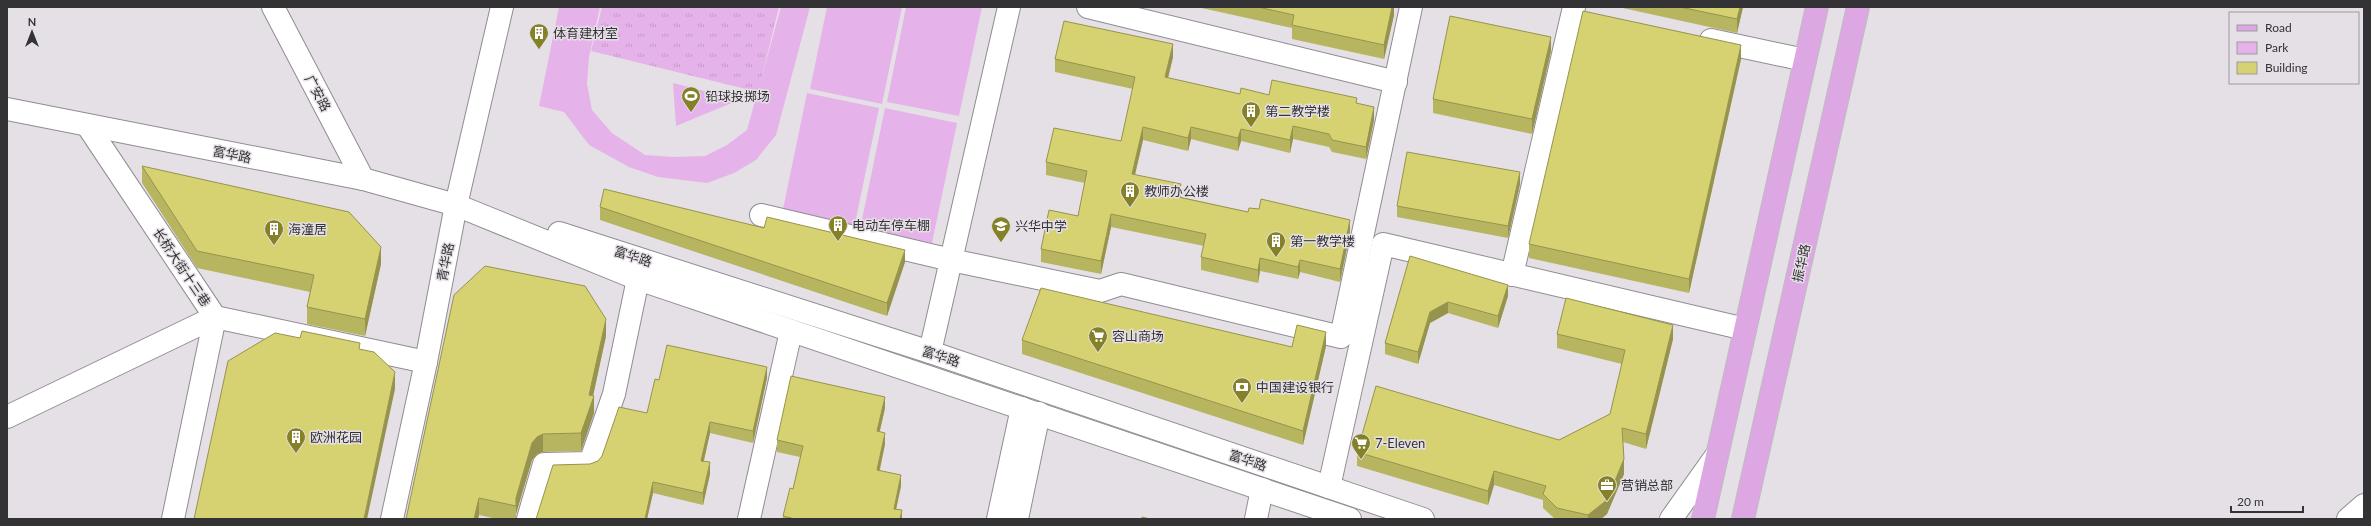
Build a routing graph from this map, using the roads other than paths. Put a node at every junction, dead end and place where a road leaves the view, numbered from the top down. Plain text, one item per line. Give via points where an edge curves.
1 (273, 7) edge
2 (502, 7) edge
3 (1009, 7) edge
4 (1088, 7) edge
5 (1411, 7) edge
6 (1817, 7) edge
7 (1858, 7) edge
8 (1568, 8) edge
9 (1596, 15) edge
10 (1688, 35) edge
11 (1805, 60) junction
12 (1396, 82) junction
13 (7, 109) edge
14 (87, 125) junction
15 (363, 179) junction
16 (456, 205) junction
17 (761, 215) dead end
18 (951, 260) junction
19 (1512, 275) junction
20 (638, 279) junction
21 (215, 317) junction
22 (1745, 329) junction
23 (792, 331) junction
24 (930, 352) junction
25 (426, 362) junction
26 (1030, 411) junction
27 (7, 417) edge
28 (1716, 456) junction
29 (1329, 488) junction
30 (1262, 489) junction
31 (2364, 505) edge
32 (173, 519) edge
33 (392, 519) edge
34 (528, 519) edge
35 (749, 519) edge
36 (998, 519) edge
37 (1017, 519) edge
38 (1256, 519) edge
39 (1350, 519) edge
40 (1422, 519) edge
41 (1672, 519) edge
42 (1703, 519) edge
43 (1744, 519) edge
44 (2348, 519) edge

1 - 15 street, 广安路
2 - 16 street, 青华路
3 - 18 street
4 - 12 street
5 - 12 street
6 - 11 main road
7 - 43 main road, 振华路
8 - 9 street
8 - 19 street
10 - 11 street
11 - 22 main road
12 - 18 street via 1341,337 1121,284 1100,290
13 - 14 street, 富华路
14 - 15 street, 富华路
14 - 21 street, 长桥大街十三巷
15 - 16 street, 富华路
16 - 20 street, 富华路
16 - 24 street, 富华路 via 490,210
16 - 25 street, 青华路
17 - 18 street
18 - 24 street
19 - 22 street
19 - 29 street via 1383,244
20 - 23 street, 富华路
20 - 34 street via 614,394 590,463 544,464
21 - 25 street
21 - 27 street, 长桥大街十三巷
21 - 32 street
22 - 28 main road
23 - 26 street, 富华路
23 - 35 street
24 - 29 street, 富华路
25 - 33 street, 青华路
26 - 30 street, 富华路
26 - 36 street
26 - 37 street
28 - 41 street
28 - 42 main road
29 - 40 street, 富华路
30 - 38 street
30 - 39 street, 富华路
31 - 44 street

